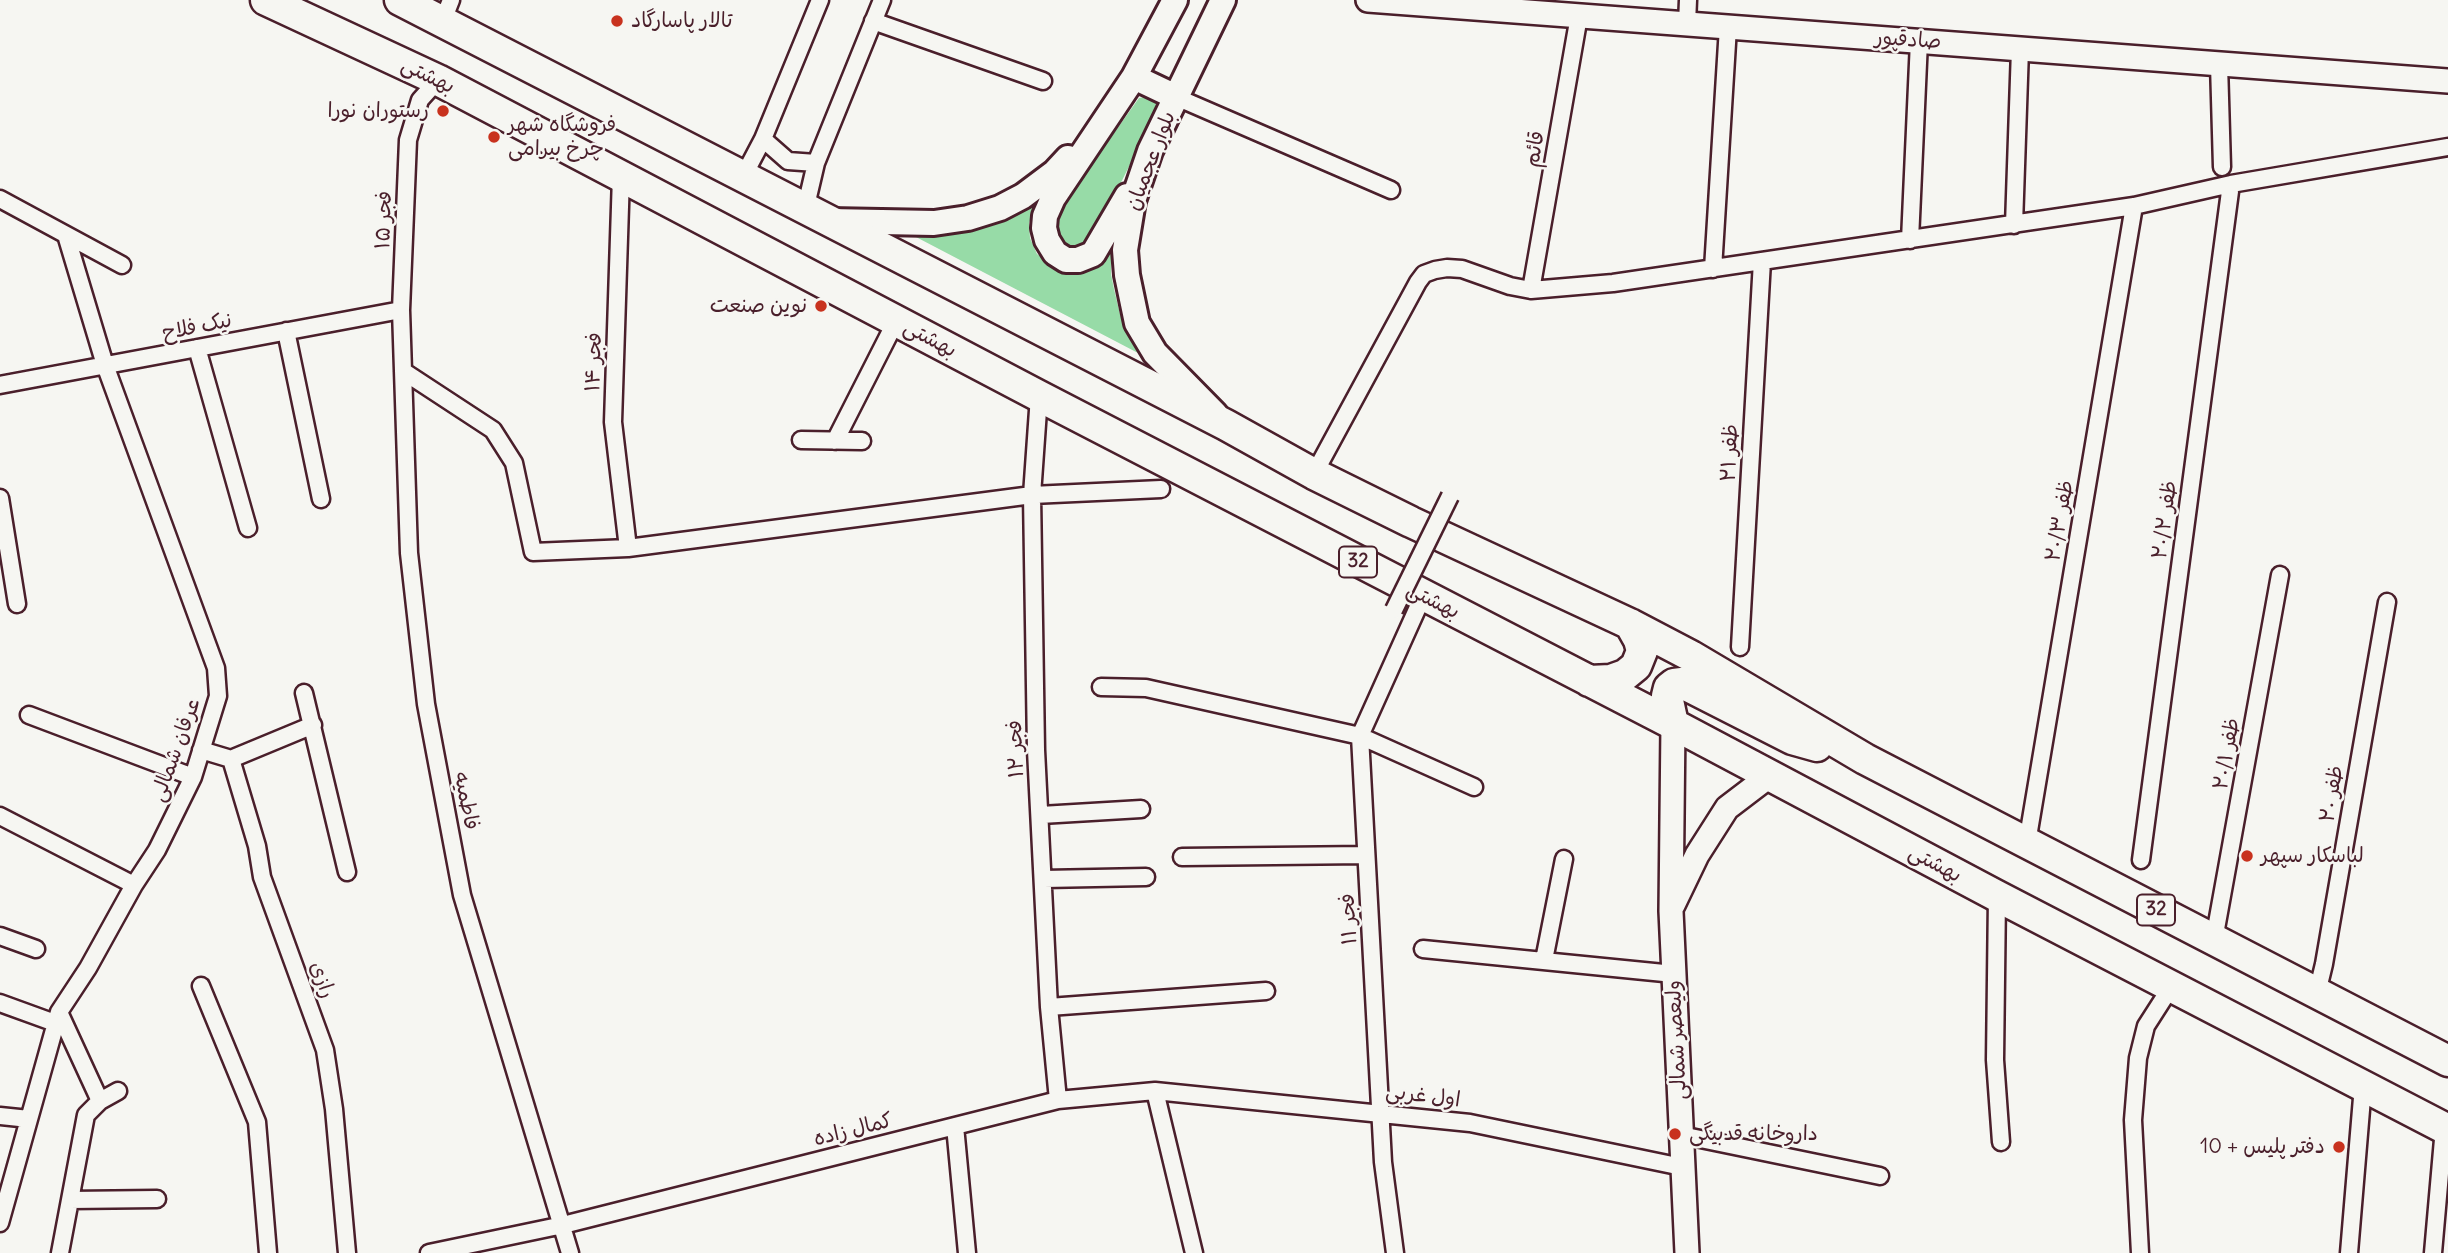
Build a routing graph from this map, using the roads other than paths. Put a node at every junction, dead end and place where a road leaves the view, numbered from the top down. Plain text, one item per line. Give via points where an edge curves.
1 (266, 0) edge
2 (400, 0) edge
3 (820, 0) edge
4 (882, 0) edge
5 (1175, 0) edge
6 (1223, 0) edge
7 (1368, 0) edge
8 (1688, 0) edge
9 (447, 11) edge
10 (1579, 16) junction
11 (873, 21) junction
12 (1687, 24) junction
13 (1728, 27) junction
14 (1919, 41) junction
15 (2020, 49) junction
16 (2219, 64) junction
17 (1134, 77) junction
18 (438, 80) junction
19 (1043, 81) dead end
20 (2448, 81) edge
21 (1175, 97) junction
22 (1104, 119) junction
23 (763, 139) junction
24 (2448, 147) edge
25 (1150, 151) junction
26 (816, 163) junction
27 (2222, 167) dead end
28 (621, 176) junction
29 (743, 177) junction
30 (2231, 184) junction
31 (1391, 190) dead end
32 (0, 199) edge
33 (2134, 206) junction
34 (817, 216) junction
35 (2014, 225) junction
36 (66, 234) junction
37 (1910, 240) junction
38 (1762, 261) junction
39 (122, 265) dead end
40 (1713, 269) junction
41 (1531, 290) junction
42 (401, 310) junction
43 (896, 321) junction
44 (286, 331) junction
45 (197, 348) junction
46 (105, 365) junction
47 (403, 371) junction
48 (0, 385) edge
49 (1039, 396) junction
50 (1226, 425) junction
51 (801, 440) dead end
52 (835, 441) junction
53 (862, 441) dead end
54 (1314, 474) junction
55 (1161, 489) dead end
56 (1032, 495) junction
57 (1450, 496) dead end
58 (0, 498) edge
59 (321, 499) dead end
60 (248, 528) dead end
61 (628, 548) junction
62 (2280, 576) dead end
63 (1423, 596) junction
64 (2387, 602) dead end
65 (17, 604) dead end
66 (1394, 610) dead end
67 (1630, 624) junction
68 (1740, 647) dead end
69 (1589, 681) junction
70 (1101, 687) dead end
71 (304, 693) dead end
72 (29, 715) dead end
73 (1673, 724) junction
74 (313, 725) junction
75 (1360, 736) junction
76 (201, 750) junction
77 (1865, 759) junction
78 (231, 760) junction
79 (1769, 776) junction
80 (192, 777) junction
81 (1474, 787) dead end
82 (1140, 809) dead end
83 (1041, 815) junction
84 (0, 816) edge
85 (2027, 843) junction
86 (1366, 855) junction
87 (1182, 857) dead end
88 (1564, 859) dead end
89 (2141, 860) dead end
90 (347, 872) dead end
91 (1146, 877) dead end
92 (1044, 879) junction
93 (134, 885) junction
94 (1997, 897) junction
95 (1671, 911) junction
96 (0, 936) edge
97 (2214, 940) junction
98 (36, 949) dead end
99 (1423, 949) dead end
100 (1544, 960) junction
101 (1674, 974) junction
102 (201, 986) dead end
103 (2171, 987) junction
104 (1266, 991) dead end
105 (2317, 993) junction
106 (0, 1003) edge
107 (1049, 1007) junction
108 (57, 1018) junction
109 (2448, 1061) edge
110 (2363, 1086) junction
111 (118, 1091) dead end
112 (1155, 1091) junction
113 (1058, 1100) junction
114 (100, 1101) junction
115 (1381, 1112) junction
116 (0, 1116) edge
117 (29, 1119) junction
118 (955, 1126) junction
119 (2446, 1129) edge
120 (1681, 1135) junction
121 (2001, 1142) dead end
122 (1682, 1167) junction
123 (1880, 1176) dead end
124 (158, 1199) dead end
125 (70, 1200) junction
126 (0, 1223) edge
127 (564, 1225) junction
128 (60, 1253) edge
129 (268, 1253) edge
130 (347, 1253) edge
131 (429, 1253) edge
132 (570, 1253) edge
133 (967, 1253) edge
134 (1194, 1253) edge
135 (1395, 1253) edge
136 (1687, 1253) edge
137 (2140, 1253) edge
138 (2349, 1253) edge
139 (2432, 1253) edge

1 - 18 highway, بهشتی / 32
2 - 9 highway, 32
3 - 23 street
4 - 11 street
5 - 17 main road
6 - 21 main road, بلوار عجمیان
7 - 10 street, صادقپور
8 - 12 street
9 - 29 highway, 32
10 - 12 street, صادقپور
10 - 41 street, قائم
11 - 19 street
11 - 26 street
12 - 13 street, صادقپور
13 - 14 street, صادقپور
13 - 40 street
14 - 15 street, صادقپور
14 - 37 street
15 - 16 street, صادقپور
15 - 35 street
16 - 20 street, صادقپور
16 - 27 street
17 - 21 main road
17 - 22 main road
18 - 28 highway, بهشتی / 32
18 - 42 street, فجر ۱۵ via 420,100 408,140
21 - 25 main road, بلوار عجمیان
21 - 31 street
22 - 25 main road via 1045,216 1047,240 1055,253 1066,260 1093,254
22 - 34 main road via 1055,172 1000,208 934,223
23 - 26 street via 788,161
23 - 29 street
24 - 30 street
25 - 50 main road, بلوار عجمیان via 1133,201 1125,250 1137,323 1155,353
26 - 34 street
28 - 43 highway, بهشتی / 32
28 - 61 street, فجر ۱۴ via 613,422
29 - 34 highway, 32
30 - 33 street
30 - 89 street, ظفر ۲۰/۲
32 - 36 street
33 - 35 street
33 - 85 street, ظفر ۲۰/۳
34 - 50 highway, 32
35 - 37 street
36 - 39 street
36 - 46 street, عرفان شمالی
37 - 38 street
38 - 40 street
38 - 68 street, ظفر ۲۱
40 - 41 street
41 - 54 street via 1462,269 1424,274
42 - 44 street, نیک فلاح
42 - 47 street, فجر ۱۵
43 - 49 highway, بهشتی / 32
43 - 52 street
44 - 45 street, نیک فلاح
44 - 59 street
45 - 46 street, نیک فلاح
45 - 60 street
46 - 48 street, نیک فلاح
46 - 76 street, عرفان شمالی via 216,668 218,696
47 - 61 street via 493,430 514,463 533,552
47 - 127 street, فاطمیه via 409,553 426,704 459,881
49 - 56 street, فجر ۱۲
49 - 63 highway, بهشتی / 32
50 - 54 highway, 32
51 - 52 street
52 - 53 street
54 - 67 highway, 32
55 - 56 street
56 - 61 street
56 - 83 street, فجر ۱۲
57 - 66 street, bridge
58 - 65 street
62 - 97 street, ظفر ۲۰/۱
63 - 69 highway, بهشتی / 32
63 - 75 street, فجر ۱۱
64 - 105 street, ظفر ۲۰
67 - 69 highway via 1642,651 1636,666 1611,680
67 - 77 highway, 32
69 - 73 highway, بهشتی / 32
70 - 75 street via 1146,688
71 - 74 street
72 - 80 street
73 - 77 highway via 1667,696 1669,688 1682,683 1792,739
73 - 79 highway, بهشتی / 32
73 - 95 street, ولیعصر شمالی
74 - 78 street
74 - 90 street
75 - 81 street
75 - 86 street, فجر ۱۱
76 - 78 street
76 - 80 street, عرفان شمالی
77 - 85 highway, 32
78 - 130 street, رازی via 262,877 325,1050
79 - 94 highway, بهشتی / 32
79 - 95 street via 1727,808 1697,855
80 - 93 street, عرفان شمالی via 158,850
82 - 83 street
83 - 92 street, فجر ۱۲
84 - 93 street
85 - 97 highway, 32
86 - 87 street
86 - 115 street, فجر ۱۱
88 - 100 street
91 - 92 street
92 - 107 street, فجر ۱۲
93 - 108 street, عرفان شمالی
94 - 103 highway, بهشتی / 32
94 - 121 street via 1994,1060
95 - 101 street, ولیعصر شمالی
96 - 98 street
97 - 105 highway, 32
99 - 100 street
100 - 101 street
101 - 120 street, ولیعصر شمالی
102 - 129 street via 257,1122
103 - 110 highway, بهشتی / 32
103 - 137 street via 2146,1026 2138,1058 2133,1120
104 - 107 street
105 - 109 highway, 32
106 - 108 street
107 - 113 street, فجر ۱۲
108 - 114 street
108 - 117 street, عرفان شمالی
110 - 119 highway, بهشتی / 32
110 - 138 street
111 - 114 street
112 - 113 street, کمال زاده
112 - 115 street, اول غربی
112 - 134 street
113 - 118 street, کمال زاده
114 - 125 street via 86,1115
115 - 122 street, اول غربی via 1469,1123
115 - 135 street, فجر ۱۱
116 - 117 street
117 - 126 street, عرفان شمالی
118 - 127 street, کمال زاده
118 - 133 street
119 - 139 street
120 - 122 street, ولیعصر شمالی
120 - 123 street
122 - 136 street, ولیعصر شمالی
124 - 125 street
125 - 128 street
127 - 131 street, کمال زاده
127 - 132 street, فاطمیه

